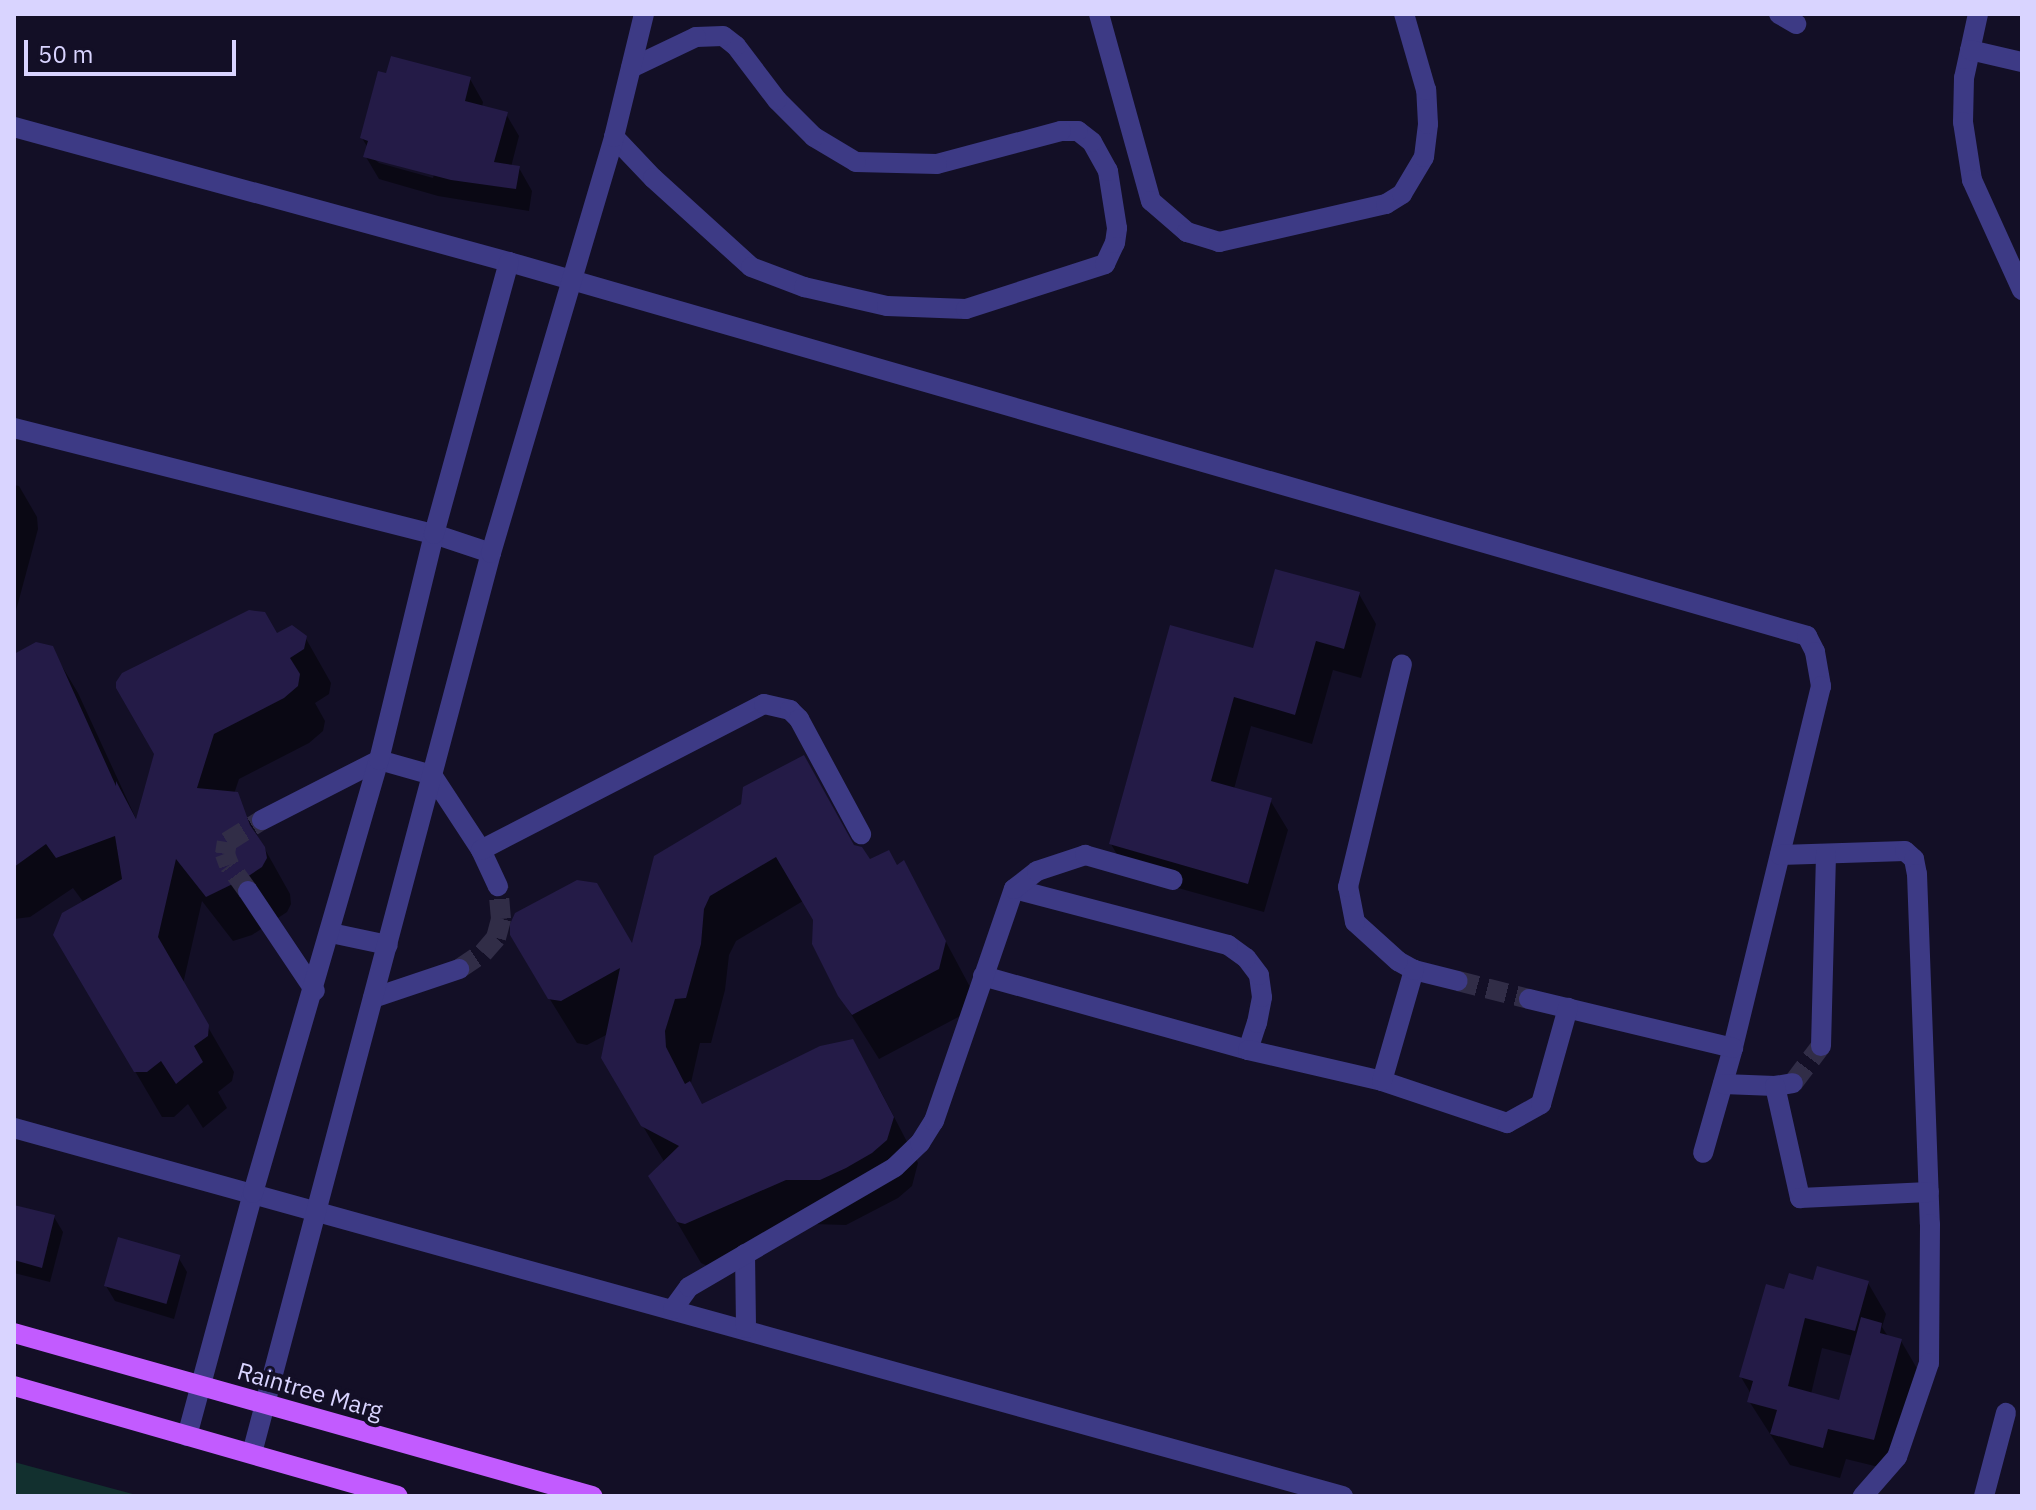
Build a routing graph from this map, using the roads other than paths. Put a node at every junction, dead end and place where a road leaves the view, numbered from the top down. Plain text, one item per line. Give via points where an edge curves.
1 (644, 14) edge
2 (1099, 14) edge
3 (1404, 14) edge
4 (1978, 14) edge
5 (1970, 50) junction
6 (2022, 62) edge
7 (631, 68) junction
8 (14, 127) edge
9 (614, 137) junction
10 (509, 262) junction
11 (571, 280) junction
12 (2022, 290) edge
13 (14, 428) edge
14 (434, 534) junction
15 (491, 553) junction
16 (1402, 664) dead end
17 (379, 760) junction
18 (432, 775) junction
19 (262, 820) tunnel mouth
20 (861, 834) dead end
21 (481, 850) junction
22 (1826, 854) junction
23 (1780, 855) junction
24 (1173, 880) dead end
25 (498, 886) tunnel mouth
26 (1014, 889) junction
27 (248, 891) tunnel mouth
28 (331, 933) junction
29 (388, 945) junction
30 (459, 969) tunnel mouth
31 (1414, 970) junction
32 (983, 976) junction
33 (1458, 981) tunnel mouth
34 (315, 991) junction
35 (373, 998) junction
36 (1529, 999) tunnel mouth
37 (1568, 1008) junction
38 (1821, 1046) tunnel mouth
39 (1733, 1048) junction
40 (1248, 1050) junction
41 (1382, 1081) junction
42 (1723, 1084) junction
43 (14, 1128) edge
44 (1703, 1153) dead end
45 (1929, 1192) junction
46 (253, 1193) junction
47 (318, 1211) junction
48 (745, 1254) junction
49 (673, 1309) junction
50 (746, 1328) junction
51 (14, 1333) edge
52 (14, 1386) edge
53 (201, 1386) junction
54 (265, 1405) junction
55 (2006, 1413) dead end
56 (187, 1436) junction
57 (252, 1453) junction
58 (398, 1496) edge
59 (592, 1496) edge
60 (1343, 1496) edge
61 (1863, 1496) edge
62 (1984, 1496) edge

1 - 7 street
2 - 3 street via 1151,201 1187,232 1219,242 1386,204 1402,194 1424,157 1428,124 1426,90
4 - 5 street
5 - 6 street
5 - 12 street via 1963,122 1972,180
7 - 9 street
7 - 9 street via 696,37 723,36 814,137 856,162 937,164 1078,131 1092,142 1108,171 1115,243 1105,264 966,309 887,306 804,287 751,267
8 - 10 street
9 - 11 street
10 - 11 street
10 - 14 street
11 - 15 street
11 - 23 street via 1807,636 1821,686
13 - 14 street
14 - 15 street
14 - 17 street
15 - 18 street
16 - 31 street via 1348,887 1355,922
17 - 18 street
17 - 19 street
17 - 28 street
18 - 21 street
18 - 29 street
20 - 21 street via 799,719 790,710 764,704
21 - 25 street
22 - 23 street
22 - 38 street
22 - 45 street via 1905,851 1914,859
23 - 39 street
24 - 26 street via 1085,855 1037,871
26 - 32 street
26 - 40 street via 1228,945 1259,975 1262,997
27 - 34 street
28 - 29 street
28 - 34 street
29 - 35 street
30 - 35 street
31 - 33 street
31 - 41 street
32 - 40 street
32 - 48 street via 934,1121 920,1143 895,1167
34 - 46 street
35 - 47 street
36 - 37 street
37 - 39 street
37 - 41 street via 1541,1104 1507,1123
39 - 42 street
40 - 41 street
42 - 44 street
42 - 45 street via 1784,1085 1800,1198
43 - 46 street
45 - 61 street via 1929,1363 1897,1457
46 - 47 street
46 - 53 street
47 - 49 street
47 - 54 street
48 - 49 street via 689,1287
48 - 50 street
49 - 50 street
50 - 60 street
51 - 53 main road, Raintree Marg
52 - 56 main road
53 - 54 main road, Raintree Marg
53 - 56 street
54 - 57 street
54 - 59 main road, Raintree Marg
55 - 62 street
56 - 57 main road
57 - 58 main road

